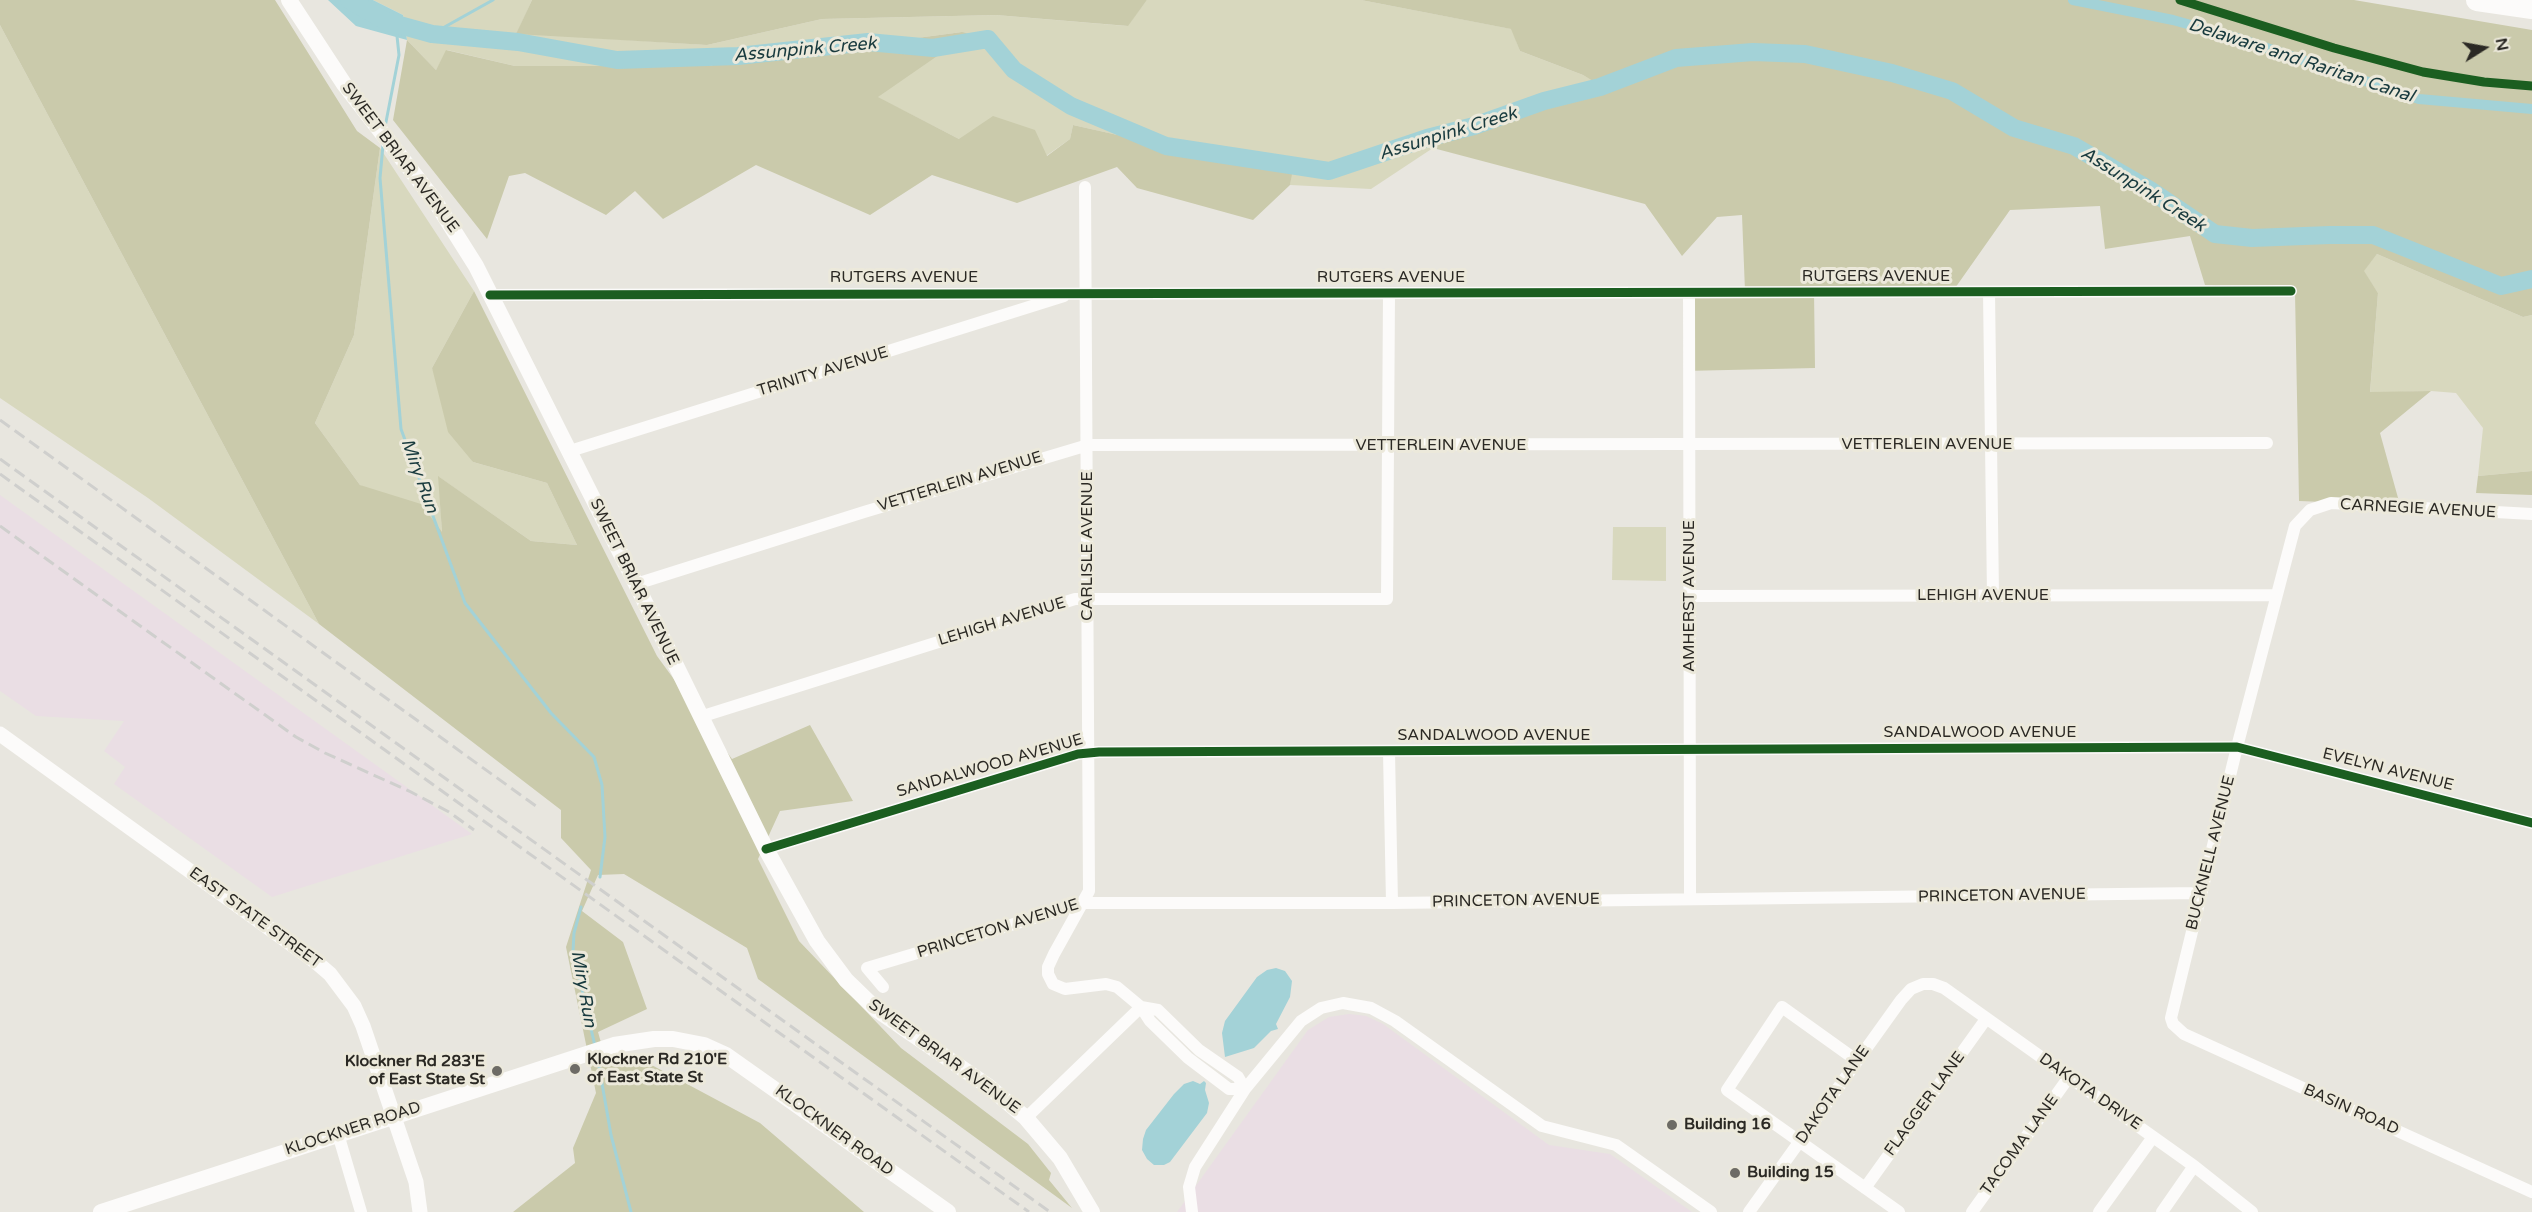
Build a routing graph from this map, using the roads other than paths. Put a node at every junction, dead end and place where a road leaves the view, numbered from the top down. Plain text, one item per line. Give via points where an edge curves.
1 (289, 0) edge
2 (2477, 0) edge
3 (2532, 8) edge
4 (1085, 187) dead end
5 (2291, 291) dead end
6 (1081, 292) junction
7 (1989, 292) junction
8 (1689, 293) junction
9 (1389, 294) junction
10 (490, 295) junction
11 (2267, 443) dead end
12 (1991, 444) junction
13 (1088, 445) junction
14 (1388, 446) junction
15 (1689, 446) junction
16 (570, 451) junction
17 (2532, 514) edge
18 (2289, 543) joint
19 (636, 584) junction
20 (2276, 595) junction
21 (1690, 596) junction
22 (1993, 596) junction
23 (1088, 598) junction
24 (700, 717) junction
25 (0, 734) edge
26 (2237, 747) junction
27 (1690, 750) junction
28 (1088, 752) junction
29 (1389, 752) junction
30 (2532, 823) edge
31 (766, 849) junction
32 (2200, 893) junction
33 (1690, 899) junction
34 (1084, 903) junction
35 (1392, 903) junction
36 (1923, 984) joint
37 (883, 987) dead end
38 (1141, 1007) junction
39 (1986, 1019) junction
40 (2173, 1024) joint
41 (1856, 1060) junction
42 (2069, 1077) junction
43 (1245, 1089) junction
44 (394, 1116) junction
45 (1026, 1118) junction
46 (338, 1134) junction
47 (2153, 1137) junction
48 (1800, 1143) junction
49 (2194, 1166) junction
50 (1865, 1188) junction
51 (2532, 1192) edge
52 (2236, 1207) edge
53 (100, 1212) edge
54 (362, 1212) edge
55 (420, 1212) edge
56 (948, 1212) edge
57 (1092, 1212) edge
58 (1192, 1212) edge
59 (1711, 1212) edge
60 (1749, 1212) edge
61 (1899, 1212) edge
62 (1972, 1212) edge
63 (2099, 1212) edge
64 (2162, 1212) edge
65 (2252, 1212) edge

1 - 10 main road, SWEET BRIAR AVENUE via 457,234
2 - 3 highway
4 - 6 street, CARLISLE AVENUE
5 - 7 street, RUTGERS AVENUE
6 - 9 street, RUTGERS AVENUE
6 - 10 street, RUTGERS AVENUE
6 - 13 street, CARLISLE AVENUE
6 - 16 street, TRINITY AVENUE
7 - 8 street, RUTGERS AVENUE
7 - 12 street
8 - 9 street, RUTGERS AVENUE
8 - 15 street, AMHERST AVENUE
9 - 14 street
10 - 16 main road, SWEET BRIAR AVENUE
11 - 12 street, VETTERLEIN AVENUE
12 - 15 street, VETTERLEIN AVENUE
12 - 22 street
13 - 14 street, VETTERLEIN AVENUE
13 - 19 street, VETTERLEIN AVENUE
13 - 23 street, CARLISLE AVENUE
14 - 15 street, VETTERLEIN AVENUE
14 - 23 street, LEHIGH AVENUE via 1387,599
15 - 21 street, AMHERST AVENUE
16 - 19 main road, SWEET BRIAR AVENUE
17 - 18 street, CARNEGIE AVENUE via 2331,504 2302,516
18 - 20 street, BUCKNELL AVENUE
19 - 24 main road, SWEET BRIAR AVENUE
20 - 22 street, LEHIGH AVENUE
20 - 26 street, BUCKNELL AVENUE
21 - 22 street, LEHIGH AVENUE
21 - 27 street, AMHERST AVENUE
23 - 24 street, LEHIGH AVENUE
23 - 28 street, CARLISLE AVENUE
24 - 31 main road, SWEET BRIAR AVENUE
25 - 44 street, EAST STATE STREET via 330,974 354,1006
26 - 27 street, SANDALWOOD AVENUE
26 - 30 street, EVELYN AVENUE
26 - 32 street, BUCKNELL AVENUE
27 - 29 street, SANDALWOOD AVENUE
27 - 33 street, AMHERST AVENUE
28 - 29 street, SANDALWOOD AVENUE
28 - 31 street, SANDALWOOD AVENUE
28 - 34 street, CARLISLE AVENUE via 1089,891
29 - 35 street
31 - 45 main road, SWEET BRIAR AVENUE via 812,934 852,986 895,1024 988,1086
32 - 33 street, PRINCETON AVENUE
32 - 40 street, BUCKNELL AVENUE via 2172,1010
33 - 35 street, PRINCETON AVENUE
34 - 35 street, PRINCETON AVENUE
34 - 37 street, PRINCETON AVENUE via 867,968
34 - 38 street, CARLISLE AVENUE via 1048,967 1051,981 1069,989 1112,985
36 - 39 street, DAKOTA DRIVE via 1944,988
36 - 41 street, DAKOTA LANE via 1900,1000
38 - 43 street via 1158,1010 1199,1050 1238,1077
38 - 45 street
39 - 42 street, DAKOTA DRIVE
39 - 50 street, FLAGGER LANE
40 - 51 street, BASIN ROAD via 2184,1034
41 - 48 street, DAKOTA LANE
41 - 48 street via 1782,1007 1727,1090
42 - 47 street, DAKOTA DRIVE
42 - 62 street, TACOMA LANE
43 - 58 street via 1195,1167 1189,1187
43 - 59 street via 1305,1018 1329,1005 1362,1005 1395,1022 1542,1126 1616,1145
44 - 46 main road, KLOCKNER ROAD
44 - 55 street, EAST STATE STREET via 416,1182
44 - 56 main road, KLOCKNER ROAD via 614,1045 673,1039 704,1045 748,1068
45 - 57 main road, SWEET BRIAR AVENUE via 1070,1173
46 - 53 main road, KLOCKNER ROAD
46 - 54 street
47 - 49 street, DAKOTA DRIVE
47 - 63 street
48 - 50 street
48 - 60 street, DAKOTA LANE
49 - 52 street, DAKOTA DRIVE
49 - 64 street
50 - 61 street
52 - 65 street, DAKOTA DRIVE

